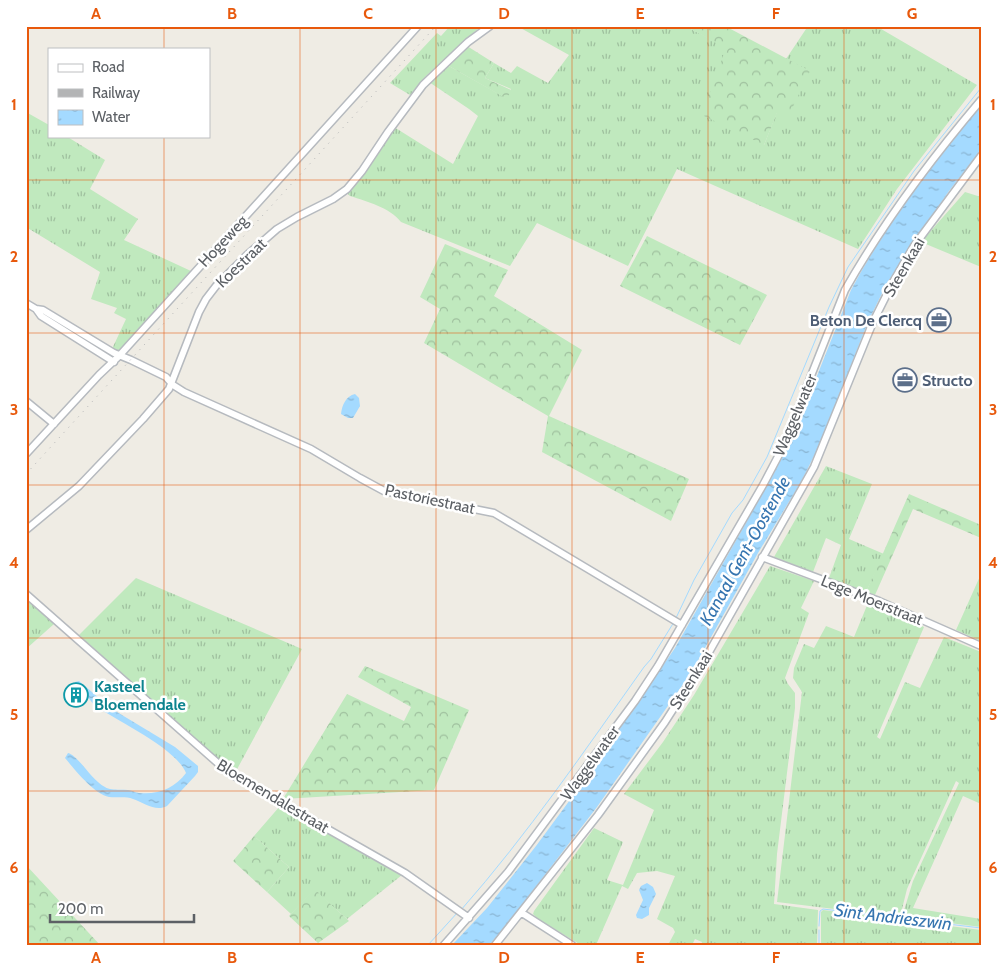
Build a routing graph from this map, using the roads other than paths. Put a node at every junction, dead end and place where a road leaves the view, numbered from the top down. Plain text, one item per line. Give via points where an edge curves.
1 (418, 26) edge
2 (490, 26) edge
3 (981, 100) edge
4 (981, 156) edge
5 (26, 303) edge
6 (116, 359) junction
7 (171, 382) junction
8 (26, 401) edge
9 (54, 424) junction
10 (26, 454) edge
11 (26, 530) edge
12 (762, 557) junction
13 (26, 594) edge
14 (677, 623) junction
15 (981, 646) edge
16 (522, 913) junction
17 (469, 918) junction
18 (444, 945) edge
19 (495, 945) edge
20 (572, 945) edge

1 - 6 street, Hogeweg
2 - 7 street, Koestraat via 468,42 423,85 347,189 277,229 216,286 203,305
3 - 14 street, Waggelwater via 905,198 845,290 782,449
4 - 12 street, Steenkaai via 914,246 894,282 873,322 814,467
5 - 6 street, Pastoriestraat via 41,316 70,329
6 - 7 street, Pastoriestraat via 142,365
6 - 9 street, Hogeweg
7 - 11 street, Koestraat via 152,410 79,486
7 - 14 street, Pastoriestraat via 184,392 310,449 376,487 494,514
8 - 9 street
9 - 10 street, Hogeweg
12 - 15 street, Lege Moerstraat via 879,601
12 - 16 street, Steenkaai via 704,661 664,722 598,815
13 - 17 street, Bloemendalestraat via 229,774 405,873
14 - 17 street, Waggelwater via 658,666 635,701 508,872
16 - 19 street, Steenkaai
16 - 20 street
17 - 18 street, Waggelwater

